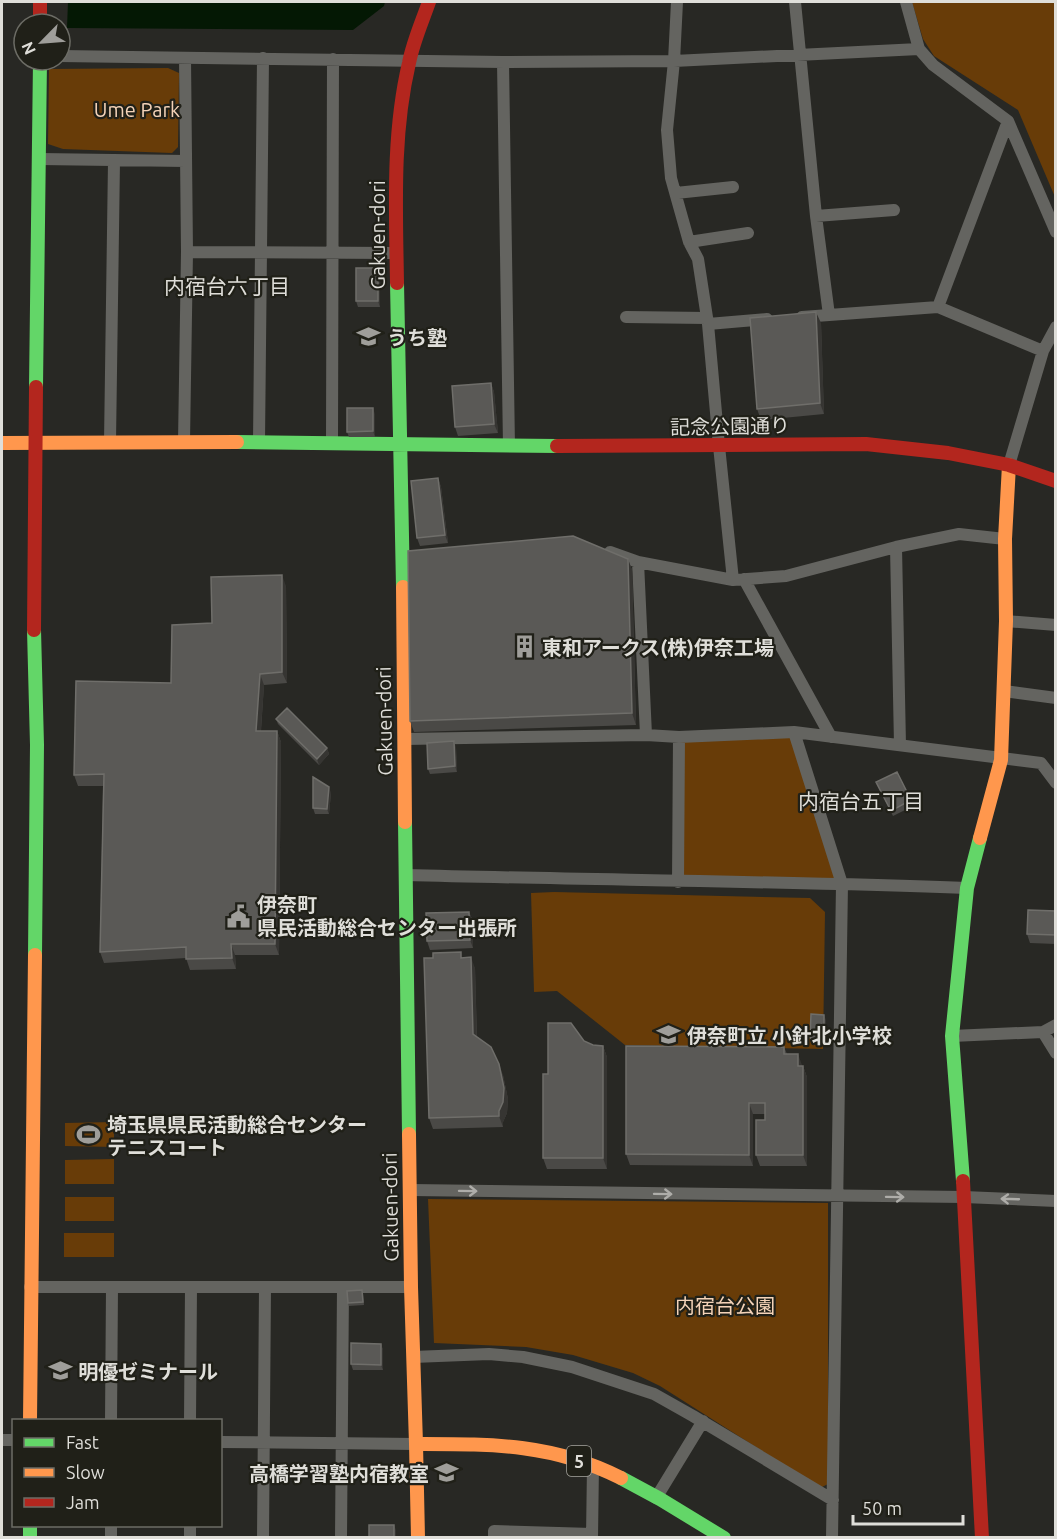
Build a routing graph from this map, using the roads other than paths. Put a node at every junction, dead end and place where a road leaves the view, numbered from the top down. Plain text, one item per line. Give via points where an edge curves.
1 (429, 2) edge
2 (677, 2) edge
3 (795, 2) edge
4 (906, 2) edge
5 (919, 49) junction
6 (800, 55) junction
7 (72, 56) edge
8 (185, 58) junction
9 (263, 58) junction
10 (333, 59) junction
11 (409, 61) junction
12 (674, 61) junction
13 (503, 62) junction
14 (39, 72) edge
15 (1008, 121) junction
16 (40, 159) junction
17 (114, 161) junction
18 (186, 161) junction
19 (734, 187) dead end
20 (676, 193) junction
21 (894, 210) dead end
22 (816, 216) junction
23 (1056, 232) edge
24 (748, 233) dead end
25 (689, 242) junction
26 (187, 252) junction
27 (333, 253) junction
28 (395, 253) junction
29 (262, 254) junction
30 (938, 307) junction
31 (829, 315) junction
32 (626, 316) dead end
33 (708, 321) junction
34 (1056, 327) edge
35 (1043, 351) junction
36 (35, 442) junction
37 (110, 442) junction
38 (184, 442) junction
39 (259, 442) junction
40 (2, 443) edge
41 (332, 443) junction
42 (401, 444) junction
43 (509, 446) junction
44 (718, 446) junction
45 (1009, 465) junction
46 (1056, 481) edge
47 (1005, 539) junction
48 (896, 547) junction
49 (600, 548) edge
50 (638, 562) junction
51 (739, 579) junction
52 (1006, 621) junction
53 (1056, 626) edge
54 (1004, 691) junction
55 (1056, 698) edge
56 (794, 732) junction
57 (646, 735) junction
58 (679, 737) junction
59 (831, 737) junction
60 (405, 739) junction
61 (900, 745) junction
62 (1001, 760) junction
63 (1056, 783) edge
64 (405, 875) junction
65 (678, 882) junction
66 (842, 884) junction
67 (967, 888) junction
68 (1056, 1025) edge
69 (1043, 1032) junction
70 (952, 1036) junction
71 (1056, 1053) edge
72 (410, 1190) junction
73 (836, 1196) junction
74 (964, 1197) junction
75 (1056, 1200) edge
76 (30, 1287) junction
77 (112, 1287) junction
78 (191, 1287) junction
79 (265, 1287) junction
80 (343, 1287) junction
81 (411, 1287) junction
82 (413, 1356) junction
83 (30, 1419) edge
84 (111, 1419) edge
85 (190, 1419) edge
86 (703, 1421) junction
87 (222, 1442) edge
88 (264, 1442) junction
89 (342, 1443) junction
90 (416, 1444) junction
91 (593, 1465) junction
92 (656, 1498) junction
93 (833, 1500) junction
94 (716, 1535) edge
95 (592, 1536) edge
96 (263, 1538) edge
97 (341, 1538) edge
98 (418, 1538) edge
99 (494, 1538) edge
100 (832, 1538) edge
101 (982, 1538) edge

1 - 11 street, Gakuen-dori
2 - 12 street
3 - 6 street
4 - 5 street
5 - 6 street
5 - 15 street via 933,65
6 - 12 street
6 - 22 street
7 - 8 street
8 - 9 street
8 - 18 street
9 - 10 street
9 - 29 street
10 - 11 street
10 - 27 street
11 - 13 street
11 - 28 street, Gakuen-dori via 398,141
12 - 13 street
12 - 20 street via 667,130
13 - 43 street
14 - 16 street
15 - 23 street
15 - 30 street
16 - 17 street
16 - 36 street
17 - 18 street
17 - 37 street
18 - 26 street
19 - 20 street
20 - 25 street
21 - 22 street
22 - 31 street
24 - 25 street
25 - 33 street via 698,259
26 - 29 street
26 - 38 street
27 - 28 street
27 - 29 street
27 - 41 street
28 - 42 street, Gakuen-dori
29 - 39 street
30 - 31 street
30 - 35 street
31 - 33 street
32 - 33 street
33 - 44 street
34 - 35 street
35 - 45 street
36 - 37 street, 記念公園通り
36 - 40 street, 記念公園通り
36 - 76 street via 37,745
37 - 38 street, 記念公園通り
38 - 39 street, 記念公園通り
39 - 41 street, 記念公園通り
41 - 42 street, 記念公園通り
42 - 43 street, 記念公園通り
42 - 60 street, Gakuen-dori via 408,554
43 - 44 street, 記念公園通り
44 - 45 street, 記念公園通り via 867,444
44 - 51 street
45 - 46 street, 記念公園通り
45 - 47 street
47 - 48 street via 959,534
47 - 52 street
48 - 51 street via 786,576
48 - 61 street
49 - 50 street
50 - 51 street
50 - 57 street
51 - 59 street
52 - 53 street
52 - 54 street
54 - 55 street
54 - 62 street
56 - 58 street
56 - 59 street
56 - 66 street
57 - 58 street
57 - 60 street
58 - 65 street
59 - 61 street
60 - 64 street, Gakuen-dori
61 - 62 street
62 - 63 street via 1041,763
62 - 67 street
64 - 65 street
64 - 72 street, Gakuen-dori
65 - 66 street
66 - 67 street
66 - 73 street
67 - 70 street
68 - 69 street
69 - 70 street
69 - 71 street
70 - 74 street
72 -> 73 street
72 - 81 street, Gakuen-dori
73 -> 74 street
73 - 93 street
75 -> 74 street
74 - 101 street
76 - 77 street
76 - 83 street
77 - 78 street
77 - 84 street
78 - 79 street
78 - 85 street
79 - 80 street
79 - 88 street
80 - 81 street
80 - 89 street
81 - 82 street, Gakuen-dori
82 - 86 street via 489,1354 572,1367 654,1394
82 - 90 street, Gakuen-dori
86 - 92 street
86 - 93 street
87 - 88 street
88 - 89 street
88 - 96 street
89 - 90 street
89 - 97 street
90 - 91 street, 5 via 489,1444 544,1450
90 - 98 street, Gakuen-dori
91 - 92 street, 5
91 - 95 street
92 - 94 street, 5
93 - 100 street
95 - 99 street via 494,1531

